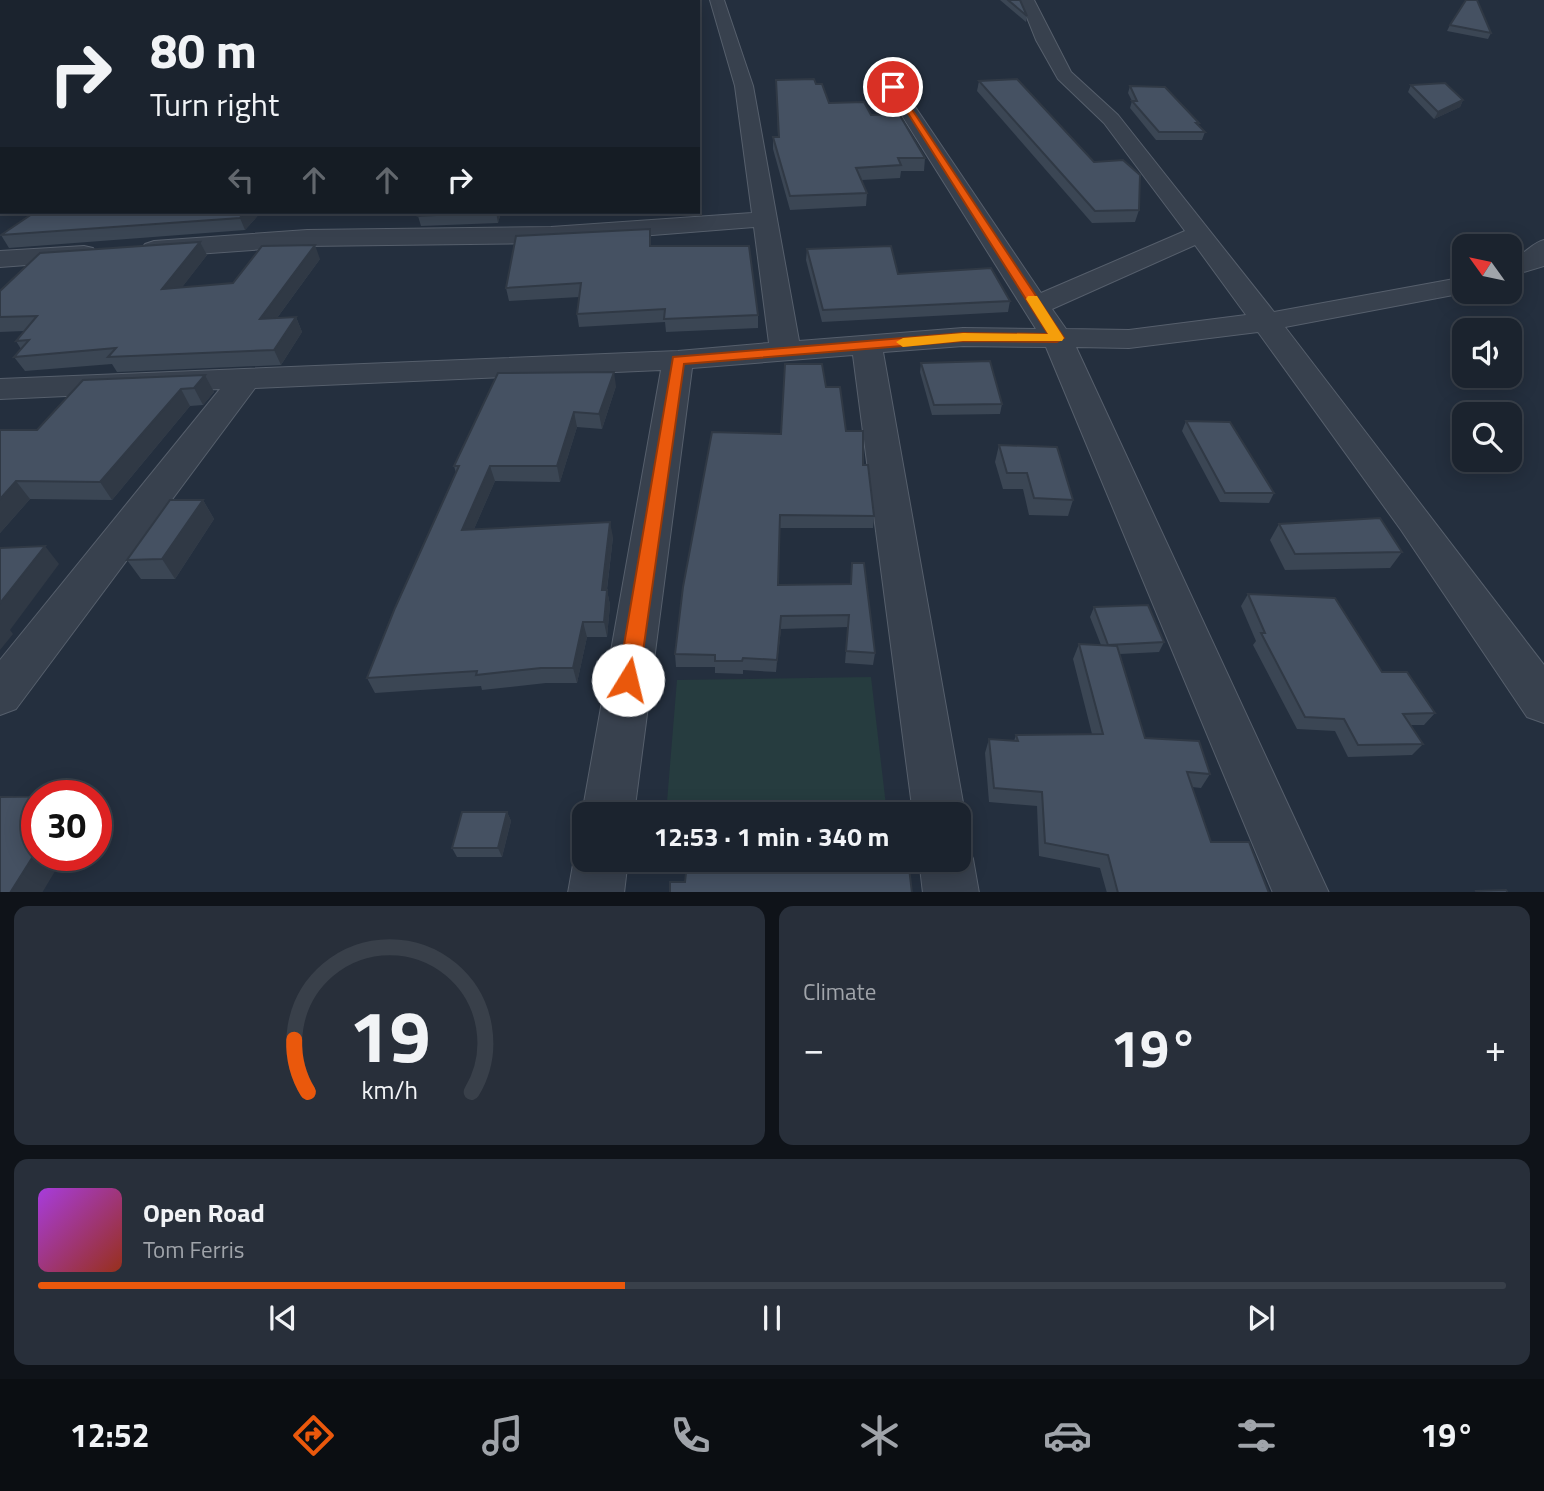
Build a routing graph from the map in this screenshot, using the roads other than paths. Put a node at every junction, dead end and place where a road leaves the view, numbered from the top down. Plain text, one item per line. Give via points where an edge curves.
1 (717, 0) edge
2 (1027, 0) edge
3 (893, 87) dead end
4 (319, 214) edge
5 (765, 219) junction
6 (552, 223) edge
7 (1200, 234) junction
8 (307, 238) junction
9 (1544, 248) edge
10 (0, 260) edge
11 (1522, 264) edge
12 (1452, 287) edge
13 (1037, 305) junction
14 (1264, 322) junction
15 (1057, 338) junction
16 (867, 346) junction
17 (786, 353) junction
18 (678, 360) junction
19 (245, 379) junction
20 (4, 393) edge
21 (0, 695) edge
22 (1544, 702) edge
23 (610, 802) edge
24 (937, 802) edge
25 (599, 872) edge
26 (948, 872) edge
27 (596, 892) edge
28 (951, 892) edge
29 (1301, 892) edge

1 - 5 street via 744,86
2 - 7 street via 1064,75 1111,119
3 - 13 street
4 - 8 street
5 - 6 street
5 - 17 street
6 - 8 street
7 - 13 street
7 - 14 street
8 - 10 street
9 - 11 street via 1535,260
12 - 14 street
13 - 15 street
14 - 15 street via 1129,339
14 - 22 street via 1415,520
15 - 16 street via 963,337
15 - 29 street
16 - 17 street
16 - 24 street
17 - 18 street
18 - 19 street
18 - 23 street
19 - 20 street
19 - 21 street
25 - 27 street
26 - 28 street

